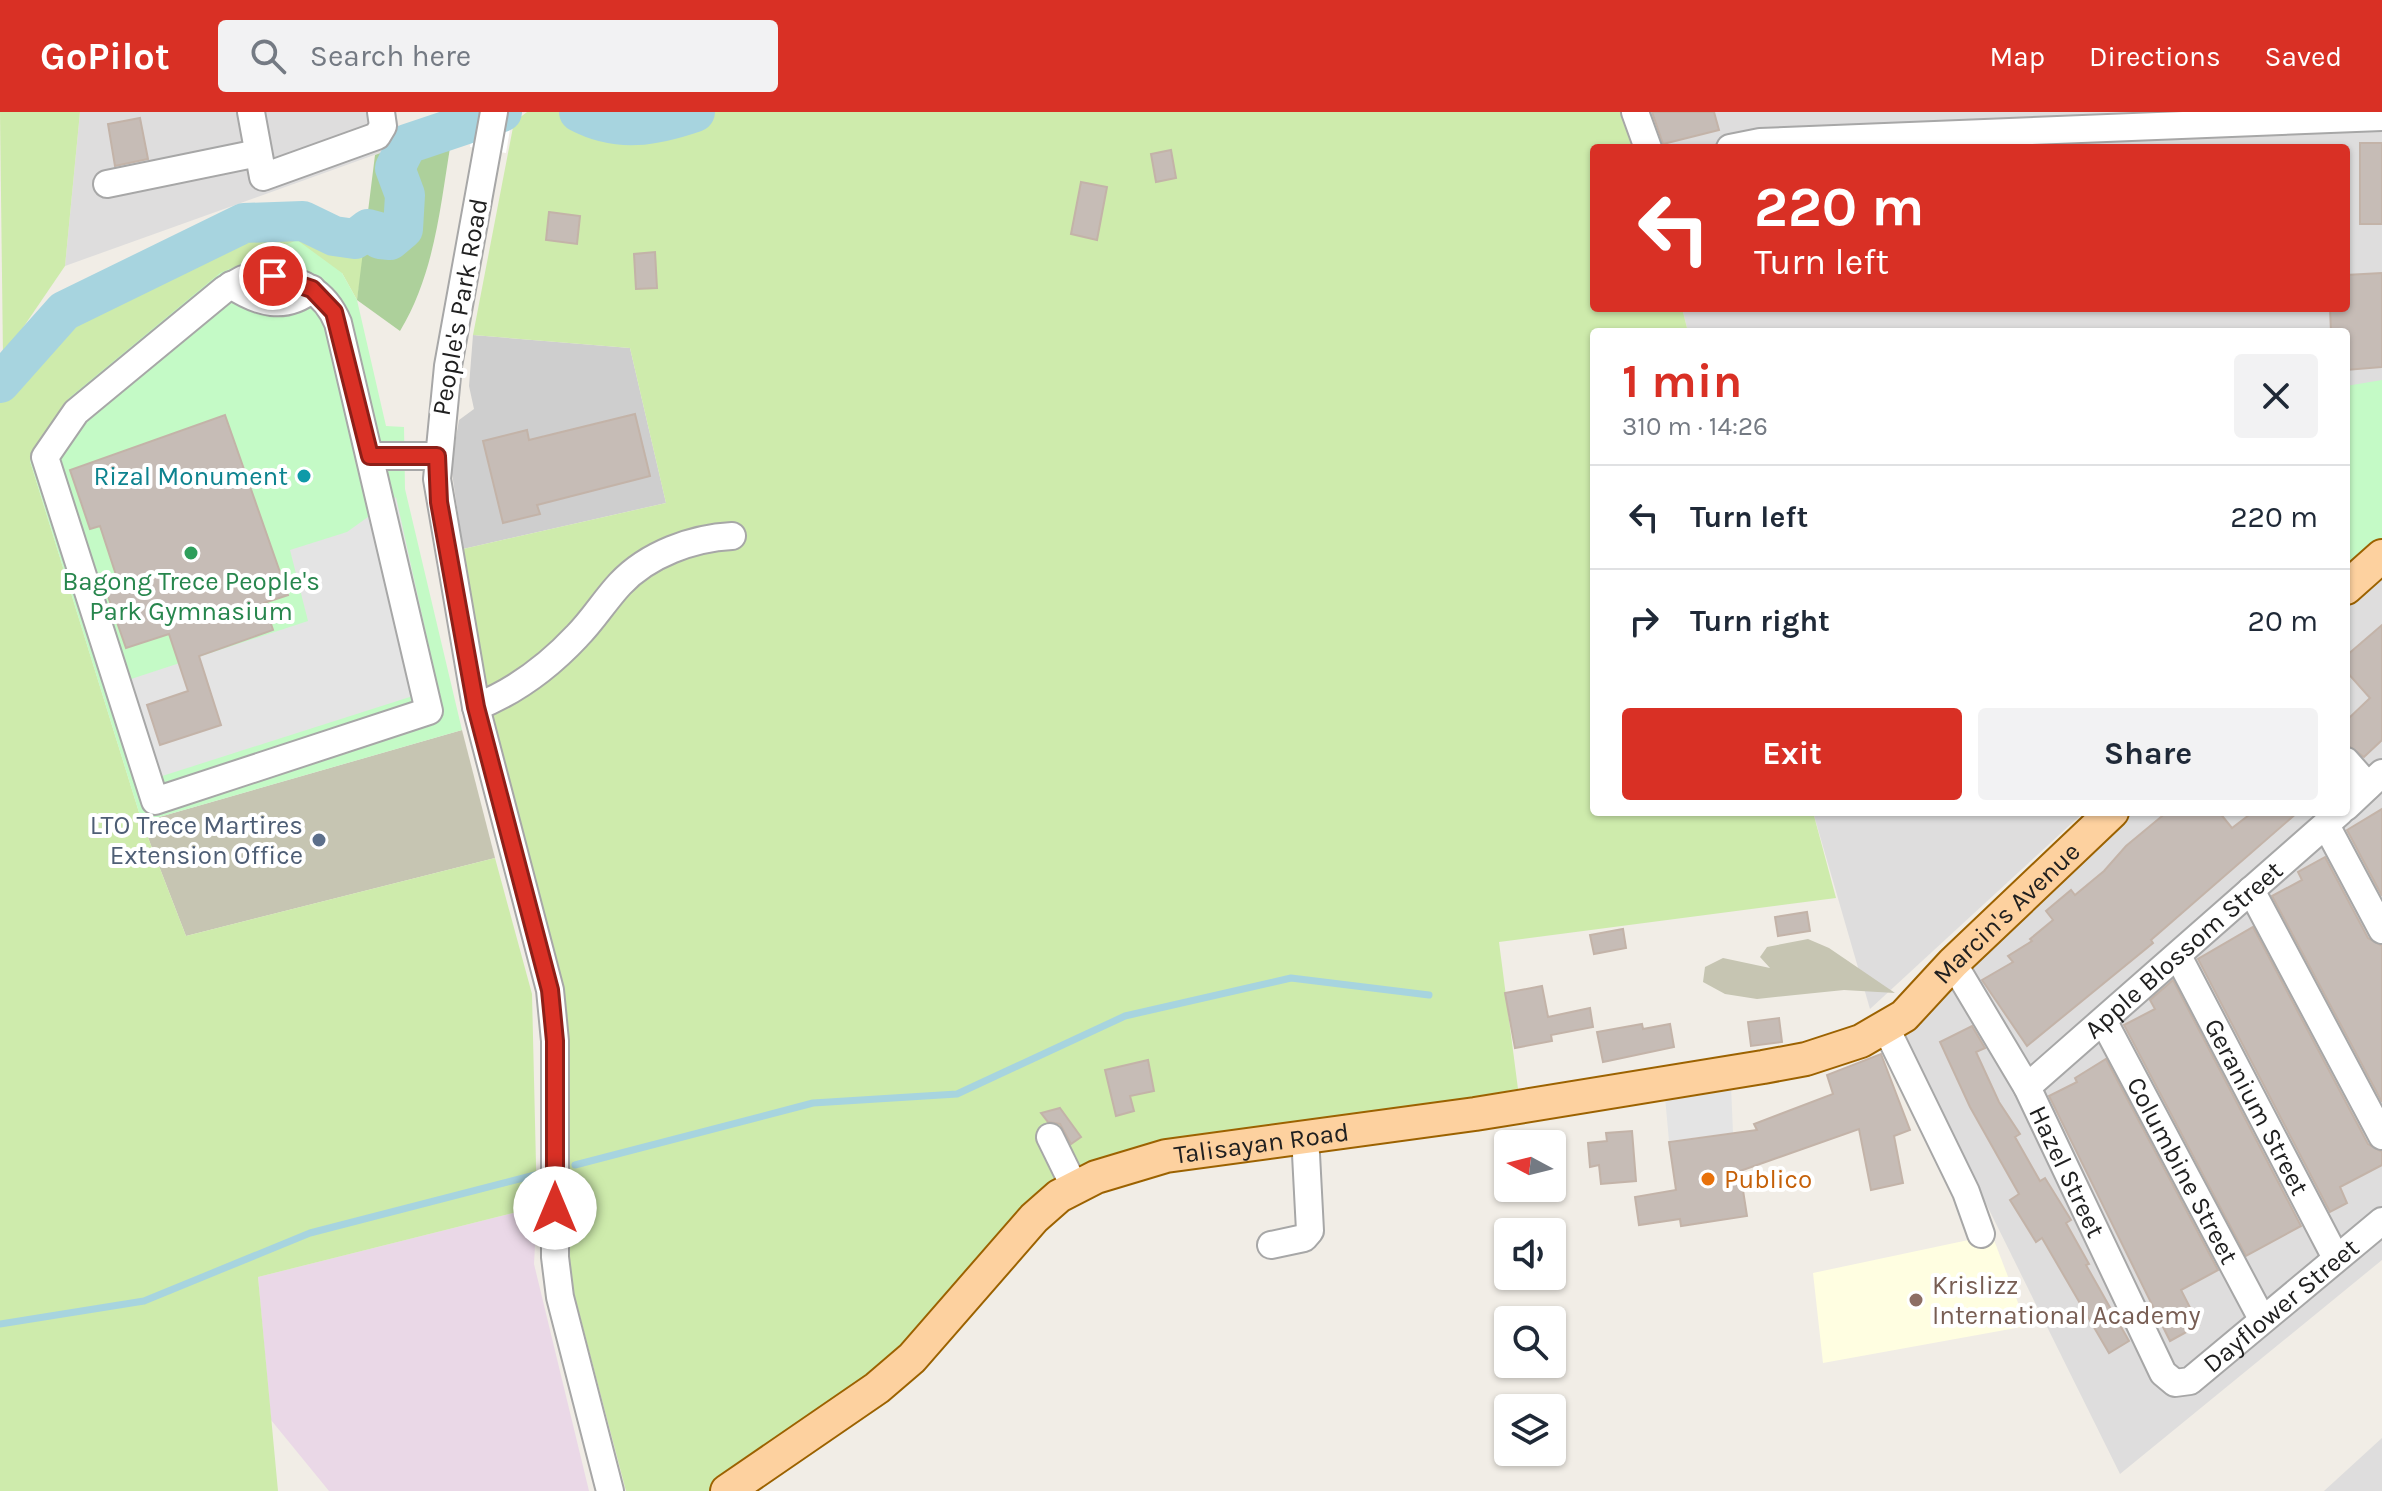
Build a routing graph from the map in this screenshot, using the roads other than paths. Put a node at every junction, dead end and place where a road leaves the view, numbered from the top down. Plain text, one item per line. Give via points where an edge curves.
1 (251, 112) edge
2 (381, 112) edge
3 (494, 112) edge
4 (1635, 112) edge
5 (2382, 117) edge
6 (2129, 119) edge
7 (1647, 144) edge
8 (1750, 144) edge
9 (258, 153) junction
10 (107, 184) dead end
11 (370, 456) junction
12 (437, 456) junction
13 (732, 536) dead end
14 (2382, 556) edge
15 (2350, 584) edge
16 (476, 707) junction
17 (2350, 764) edge
18 (2375, 780) edge
19 (2350, 803) edge
20 (2108, 816) edge
21 (2333, 819) edge
22 (2251, 890) junction
23 (2382, 930) edge
24 (2178, 956) junction
25 (1953, 963) junction
26 (1895, 1022) junction
27 (2104, 1022) junction
28 (2027, 1087) junction
29 (1305, 1135) junction
30 (2382, 1136) edge
31 (1050, 1137) dead end
32 (1075, 1188) junction
33 (2382, 1221) edge
34 (1981, 1234) dead end
35 (1271, 1245) dead end
36 (2336, 1258) junction
37 (2262, 1319) junction
38 (2175, 1383) joint
39 (610, 1491) edge
40 (727, 1491) edge

1 - 9 street
2 - 9 street via 383,126 377,136 263,177
3 - 12 street, People's Park Road
4 - 7 street
5 - 6 street
6 - 8 street
9 - 10 street
11 - 11 street via 338,323 328,303 312,289 273,276 231,285 76,412 45,457 155,801 429,711
11 - 12 street
12 - 16 street, People's Park Road via 439,502
13 - 16 street via 699,538 637,570 537,673 504,696
14 - 15 main road
16 - 39 street, People's Park Road via 550,990 556,1271
17 - 18 street
18 - 19 street
20 - 25 main road, Marcin's Avenue
21 - 22 street, Apple Blossom Street
21 - 23 street
22 - 24 street, Apple Blossom Street
22 - 30 street
24 - 27 street, Apple Blossom Street
24 - 36 street, Geranium Street
25 - 26 main road, Marcin's Avenue
25 - 28 street, Hazel Street
26 - 29 main road, Talisayan Road via 1833,1051 1778,1065 1475,1114
26 - 34 street
27 - 28 street, Apple Blossom Street
27 - 37 street, Columbine Street
28 - 38 street, Hazel Street via 2163,1373
29 - 32 main road, Talisayan Road via 1153,1159
29 - 35 street via 1309,1235
31 - 32 street
32 - 40 main road, Talisayan Road via 1034,1218 912,1358
33 - 36 street, Dayflower Street
36 - 37 street, Dayflower Street
37 - 38 street, Dayflower Street via 2190,1381

